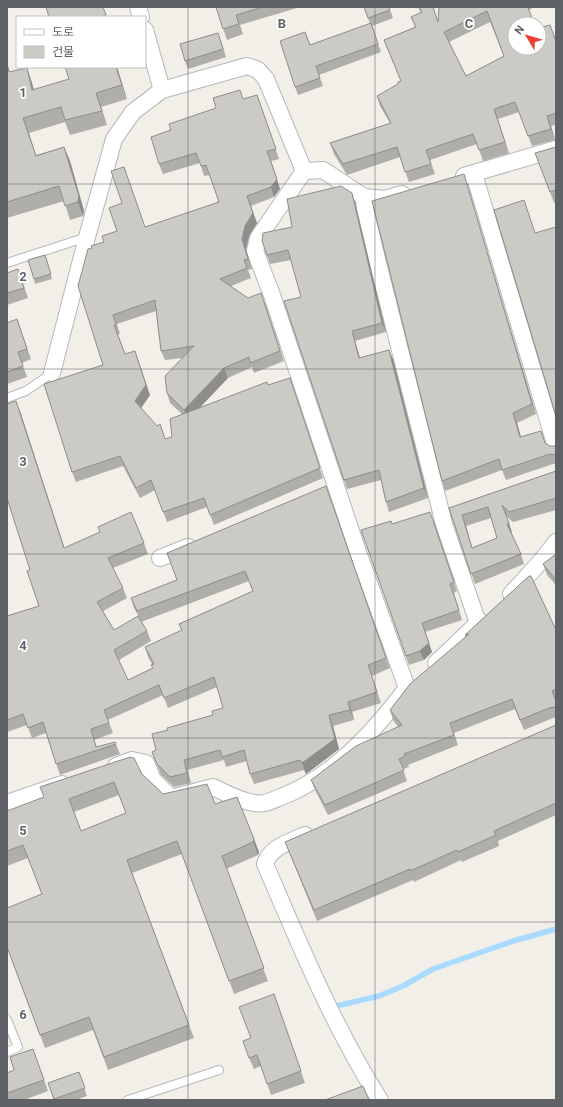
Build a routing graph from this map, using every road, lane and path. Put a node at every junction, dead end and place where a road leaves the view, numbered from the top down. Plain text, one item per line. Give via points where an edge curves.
1 (146, 34) edge
2 (162, 90) junction
3 (556, 149) edge
4 (304, 171) junction
5 (474, 174) junction
6 (452, 180) edge
7 (414, 190) edge
8 (364, 196) junction
9 (87, 237) junction
10 (7, 263) edge
11 (52, 373) joint
12 (7, 398) edge
13 (556, 446) edge
14 (204, 540) edge
15 (556, 542) edge
16 (160, 558) dead end
17 (490, 613) junction
18 (407, 688) junction
19 (102, 770) edge
20 (73, 780) edge
21 (7, 803) edge
22 (319, 828) edge
23 (7, 1020) edge
24 (7, 1052) edge
25 (219, 1070) dead end
26 (128, 1100) edge
27 (380, 1100) edge

1 - 2 street
2 - 4 street via 247,66 258,70 266,79
2 - 9 street via 133,112 114,139
3 - 5 street
4 - 8 street via 323,170
4 - 18 street via 258,238 255,251 272,295 327,487
5 - 6 street
5 - 13 street
7 - 8 street via 385,199
8 - 17 street via 379,266 448,509
9 - 10 lane
9 - 11 street
11 - 12 lane via 26,391
14 - 16 street
15 - 17 street via 518,588
17 - 18 street
18 - 19 street via 380,722 348,754 316,779 263,804 241,800 212,787 171,798 153,780 146,763 132,760
20 - 21 street
22 - 27 street via 278,847 267,857 265,864 320,992 356,1062
23 - 24 lane via 18,1047
25 - 26 lane

